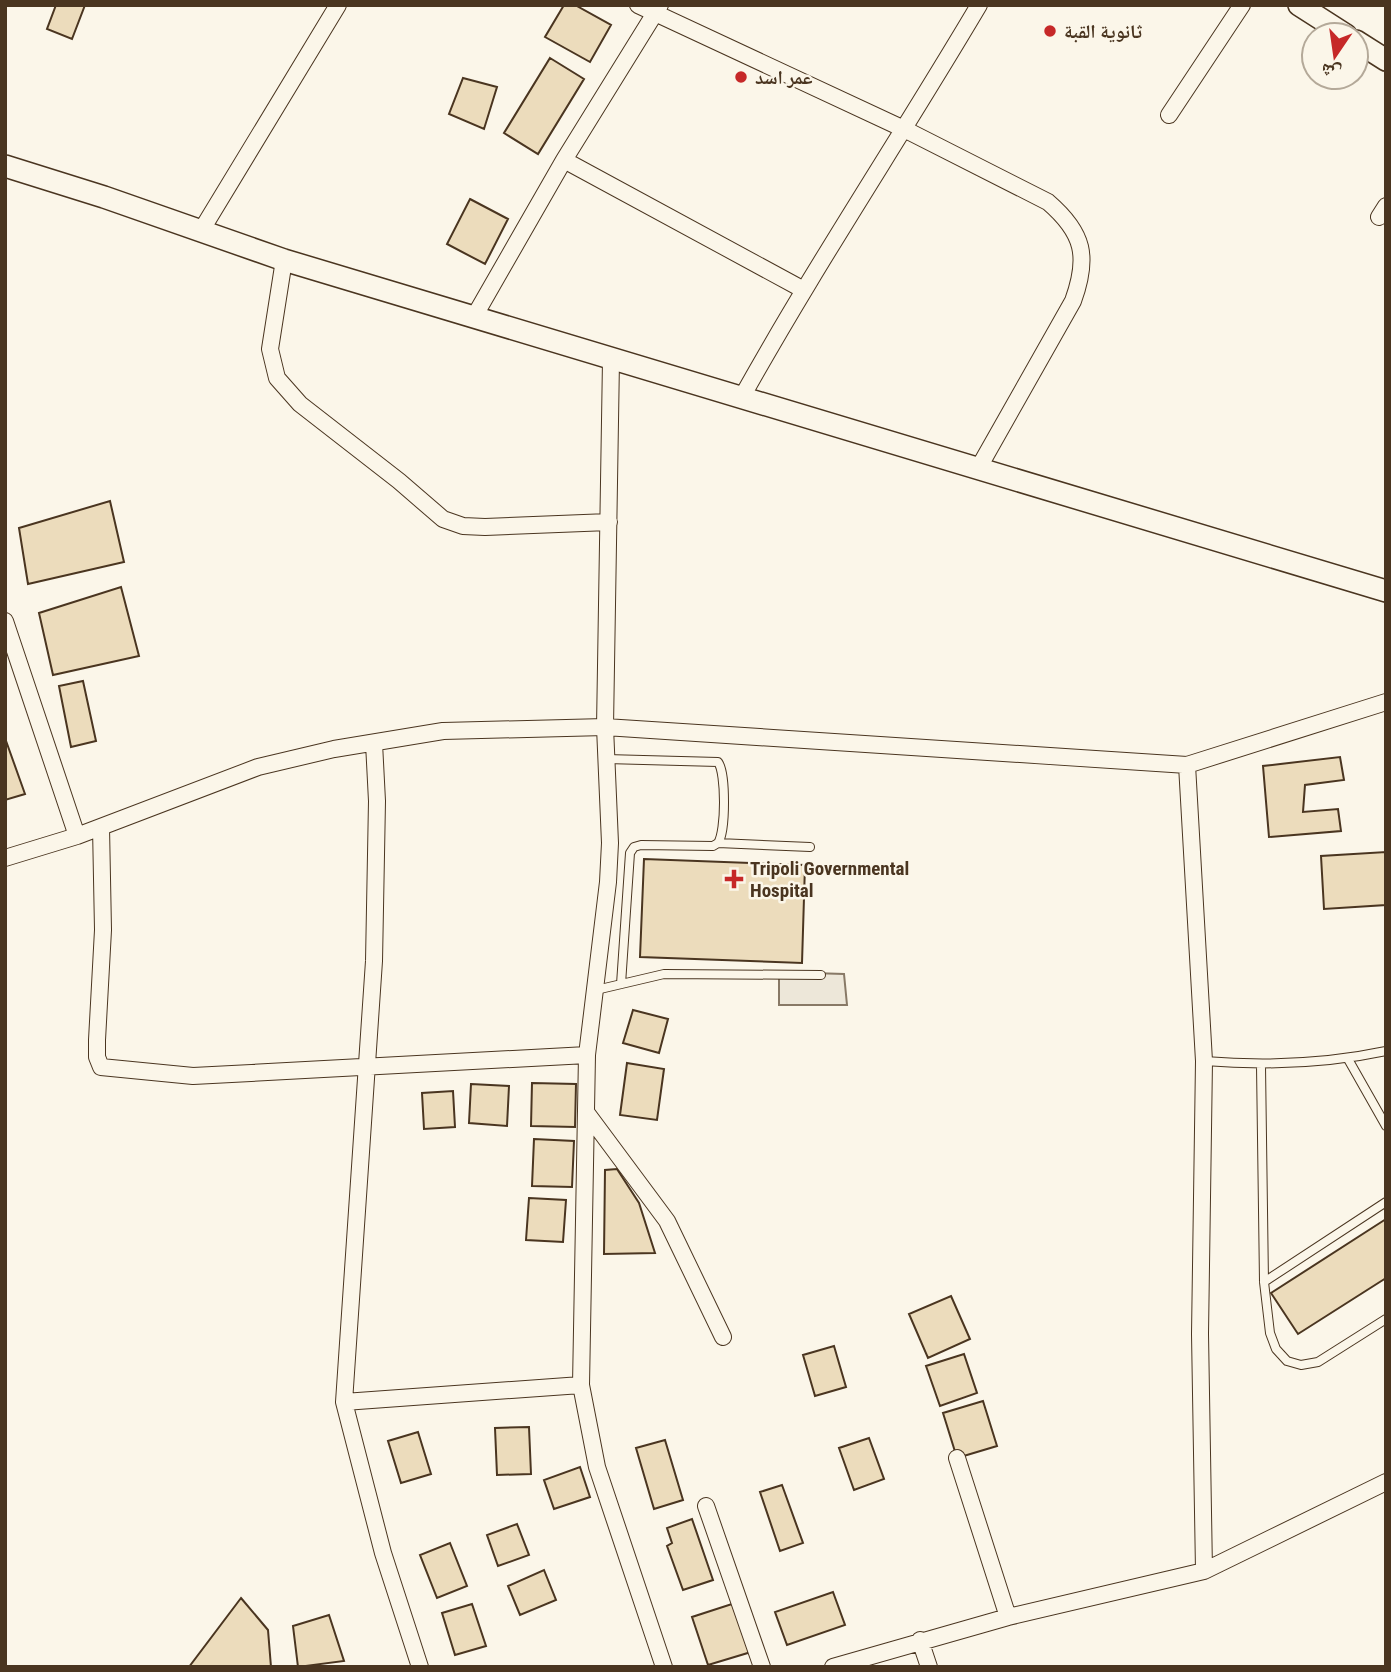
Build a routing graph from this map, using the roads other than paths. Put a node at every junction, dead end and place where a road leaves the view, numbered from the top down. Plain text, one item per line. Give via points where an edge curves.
1 (338, 5) edge
2 (638, 5) edge
3 (979, 5) edge
4 (1242, 5) edge
5 (1298, 5) edge
6 (657, 10) edge
7 (1324, 21) edge
8 (1370, 50) edge
9 (1386, 60) edge
10 (1169, 115) dead end
11 (906, 130) junction
12 (564, 160) junction
13 (5, 166) edge
14 (201, 231) junction
15 (284, 260) junction
16 (802, 289) junction
17 (474, 317) junction
18 (611, 360) junction
19 (742, 397) junction
20 (978, 469) junction
21 (609, 522) junction
22 (1386, 591) edge
23 (5, 621) edge
24 (1386, 702) edge
25 (605, 727) junction
26 (374, 743) junction
27 (606, 759) junction
28 (1187, 765) junction
29 (101, 827) junction
30 (78, 836) junction
31 (718, 843) junction
32 (810, 847) dead end
33 (5, 858) edge
34 (821, 975) dead end
35 (621, 984) junction
36 (596, 989) junction
37 (1386, 1051) edge
38 (587, 1055) junction
39 (1348, 1059) junction
40 (1204, 1061) junction
41 (368, 1065) junction
42 (1261, 1066) junction
43 (586, 1112) junction
44 (1386, 1126) edge
45 (1386, 1202) edge
46 (1264, 1282) junction
47 (1386, 1319) edge
48 (723, 1337) dead end
49 (581, 1385) junction
50 (344, 1402) junction
51 (957, 1458) dead end
52 (1386, 1482) edge
53 (706, 1506) dead end
54 (1204, 1571) junction
55 (1008, 1617) junction
56 (920, 1640) junction
57 (420, 1667) edge
58 (664, 1667) edge
59 (762, 1667) edge
60 (834, 1667) edge
61 (929, 1667) edge

1 - 14 street
2 - 6 street
3 - 11 street
4 - 10 street
5 - 7 main road
6 - 11 street
6 - 12 street
8 - 9 main road
11 - 16 street
11 - 20 street via 1048,202 1067,219 1082,247 1083,274 1073,302
12 - 16 street
12 - 17 street
13 - 14 main road
14 - 15 main road
15 - 17 main road
15 - 21 street via 270,349 277,378 300,404 443,519 485,527
16 - 19 street
17 - 18 main road
18 - 19 main road
18 - 21 street
19 - 20 main road
20 - 22 main road
21 - 25 street
23 - 30 street
24 - 28 street
25 - 26 street via 443,731
25 - 27 street
25 - 28 street
26 - 29 street via 258,767
26 - 41 street via 376,828
27 - 31 lane via 718,762 723,795
27 - 36 street via 610,843
28 - 40 street
29 - 30 street
29 - 41 street via 103,930 97,1057 101,1067 193,1076
30 - 33 street
31 - 32 lane
31 - 35 lane via 634,847
34 - 35 lane via 664,974
35 - 36 lane
36 - 38 street
37 - 39 lane
38 - 41 street
38 - 43 street
39 - 42 lane
39 - 44 lane
40 - 42 lane
40 - 54 street via 1200,1334
41 - 50 street
42 - 46 lane
43 - 48 street via 667,1221
43 - 49 street
45 - 46 lane
46 - 47 lane via 1270,1333 1287,1361 1301,1365 1318,1362
49 - 50 street
49 - 58 street via 597,1467
50 - 57 street via 383,1553
51 - 55 street
52 - 54 street
53 - 59 street
54 - 55 street
55 - 56 street
56 - 60 street
56 - 61 street

